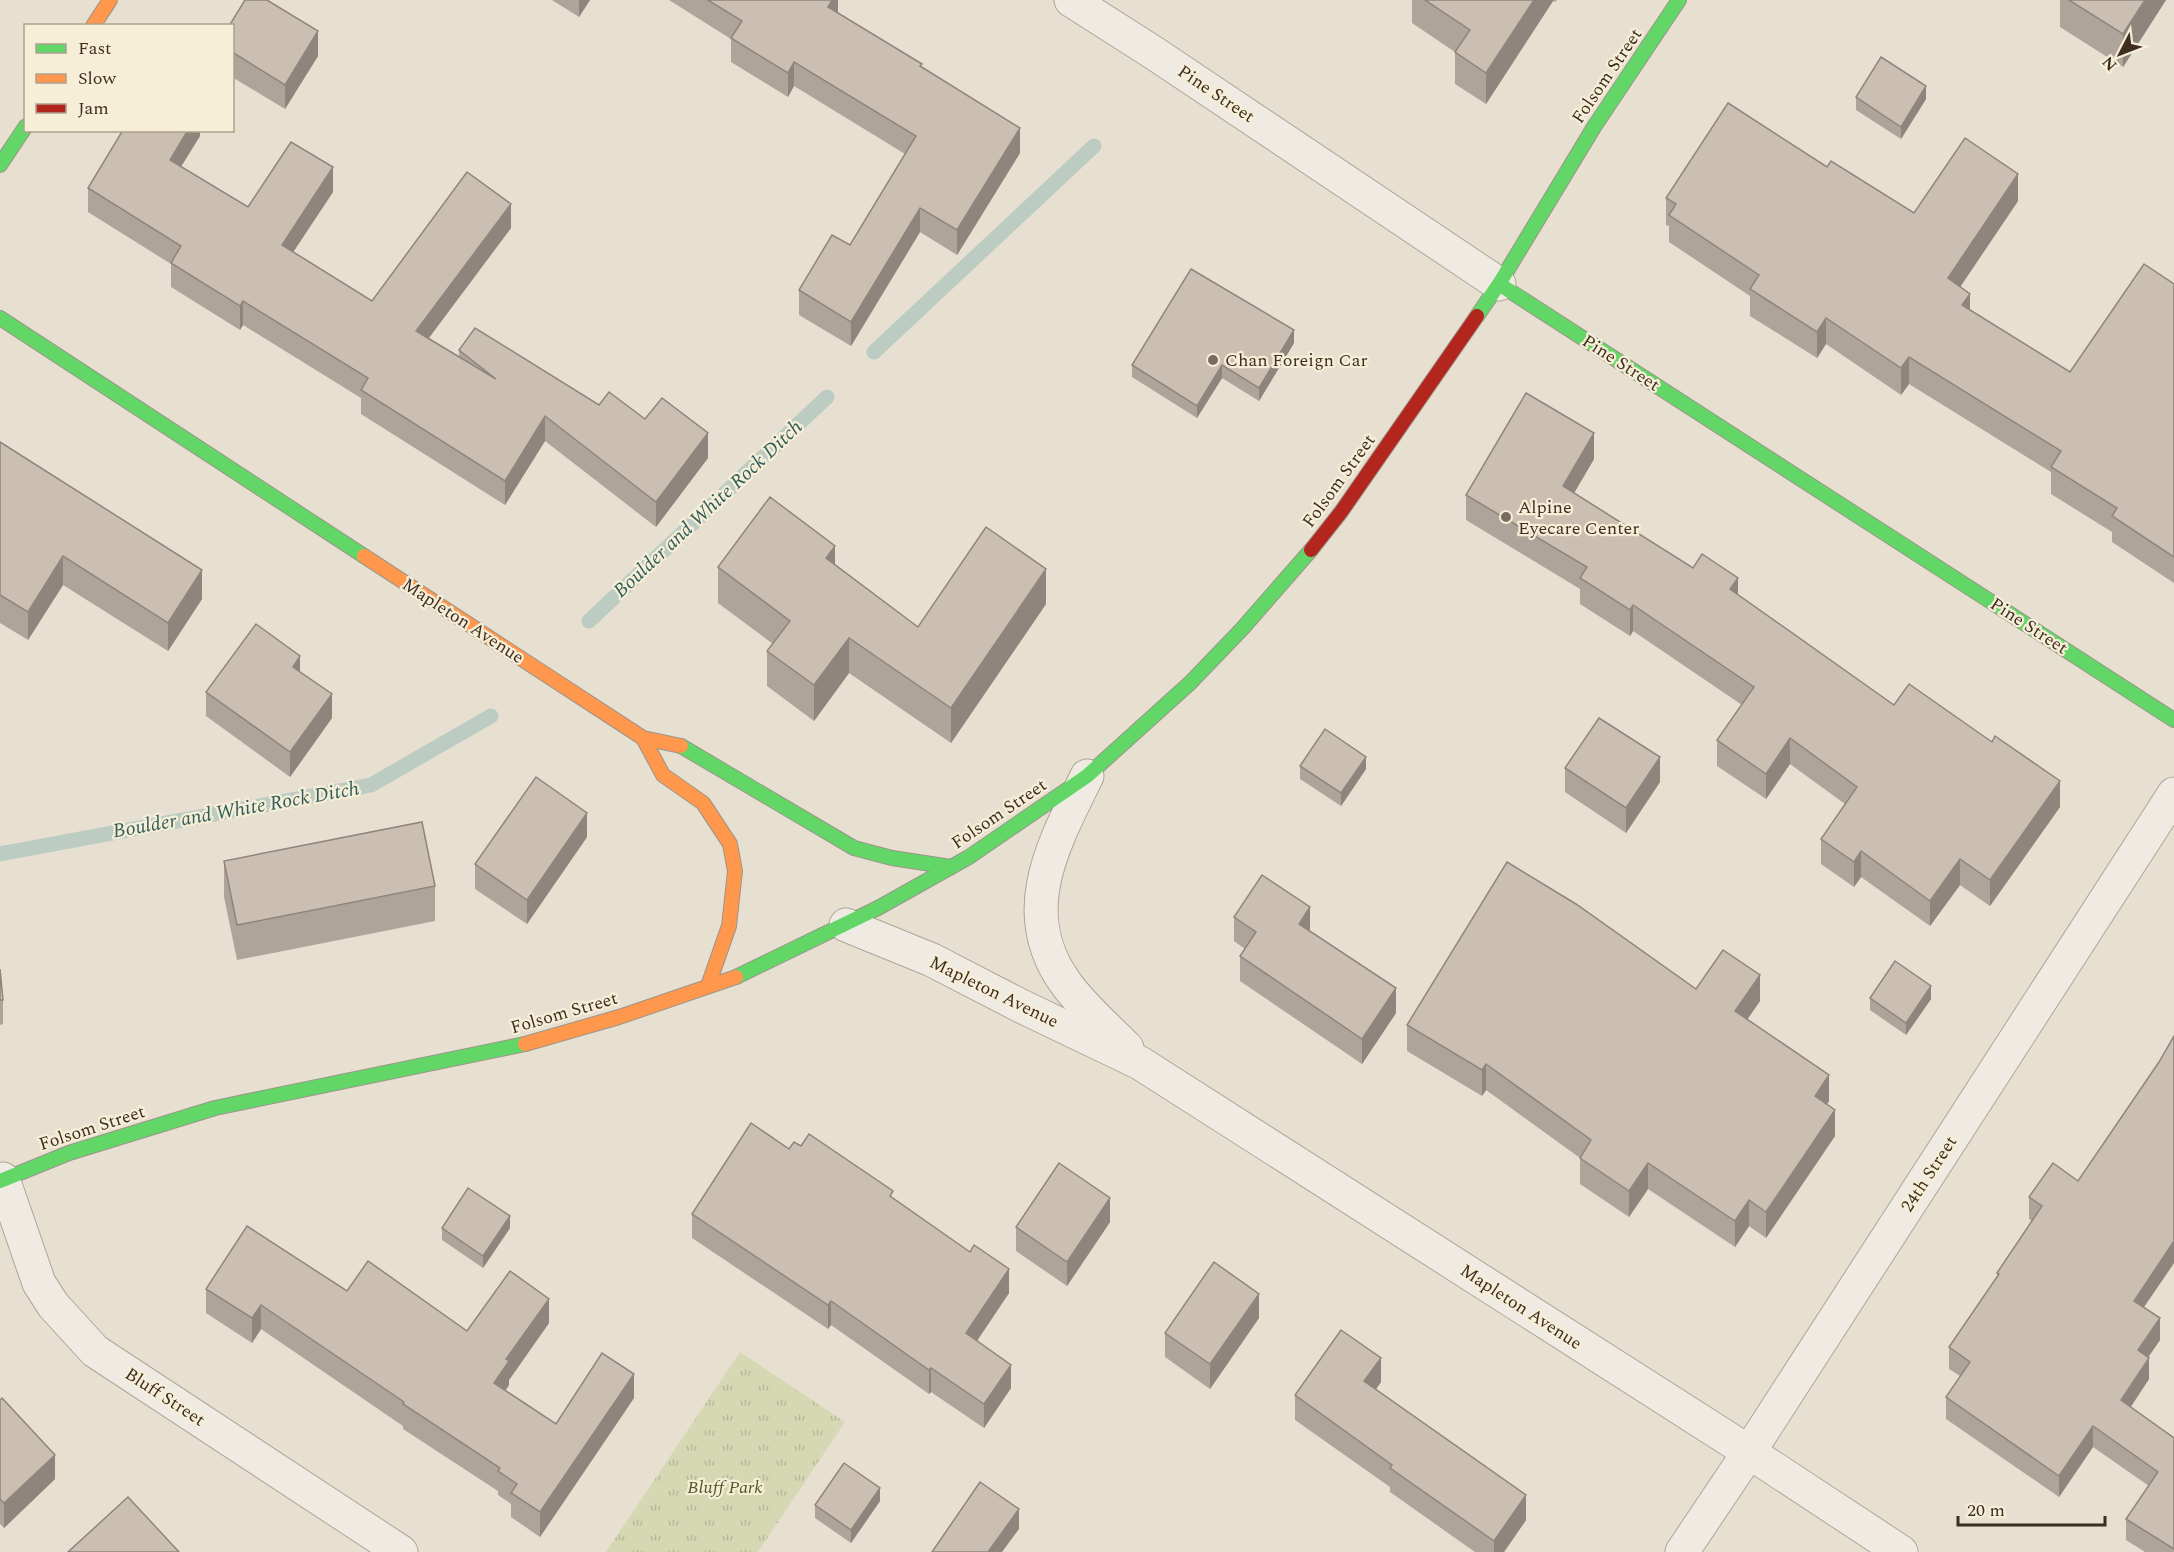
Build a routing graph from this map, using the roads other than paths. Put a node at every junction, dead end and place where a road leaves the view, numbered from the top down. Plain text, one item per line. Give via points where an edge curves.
1 (110, 0) edge
2 (1071, 0) edge
3 (1680, 0) edge
4 (94, 24) edge
5 (24, 129) edge
6 (0, 165) edge
7 (1499, 284) junction
8 (0, 318) edge
9 (2174, 720) edge
10 (643, 738) junction
11 (1088, 776) junction
12 (2174, 794) edge
13 (951, 867) junction
14 (846, 925) junction
15 (708, 986) junction
16 (1140, 1063) junction
17 (1, 1180) edge
18 (1749, 1452) junction
19 (401, 1552) edge
20 (1682, 1552) edge
21 (1901, 1552) edge

1 - 4 street
2 - 7 street, Pine Street
3 - 7 street, Folsom Street via 1594,127
5 - 6 street
7 - 9 street, Pine Street
7 - 11 street, Folsom Street via 1341,512 1300,564 1190,682
8 - 10 street, Mapleton Avenue
10 - 13 street, Mapleton Avenue via 684,747 854,848
10 - 15 street via 663,775 703,803 730,844 735,871 729,926
11 - 13 street, Folsom Street
11 - 16 street, Mapleton Avenue via 1056,840 1043,883 1041,923 1050,958 1068,986
12 - 18 street, 24th Street
13 - 14 street, Folsom Street
14 - 15 street, Folsom Street via 743,975
14 - 16 street, Mapleton Avenue via 932,960
15 - 17 street, Folsom Street via 619,1017 506,1049 215,1108 69,1153
16 - 18 street, Mapleton Avenue
17 - 19 street, Bluff Street via 39,1283 53,1305 95,1351
18 - 20 street, 24th Street
18 - 21 street, Mapleton Avenue

